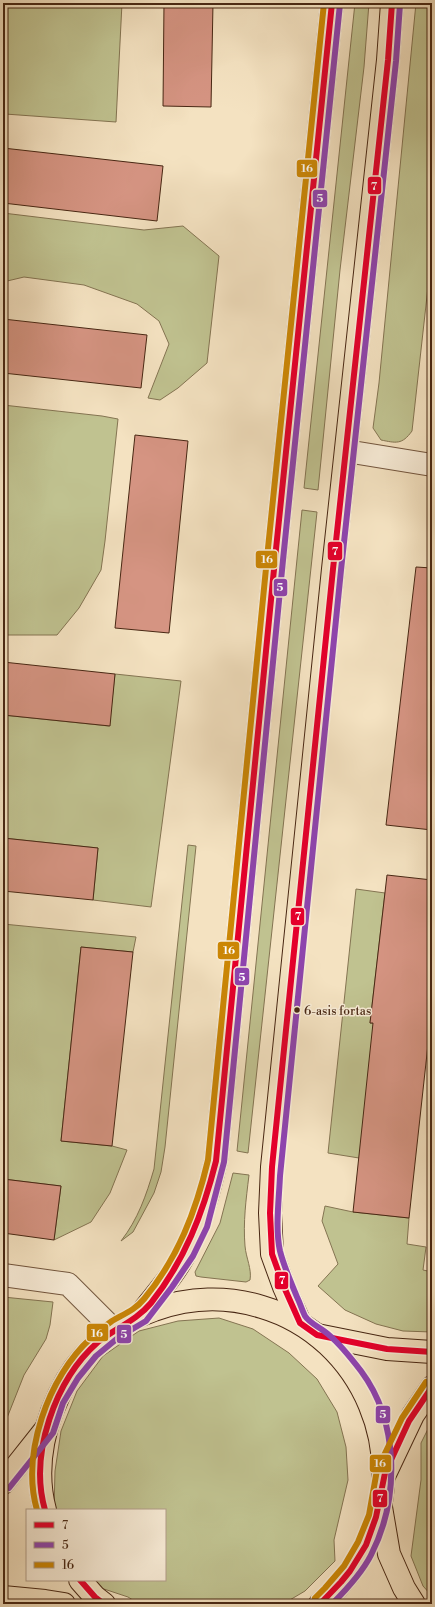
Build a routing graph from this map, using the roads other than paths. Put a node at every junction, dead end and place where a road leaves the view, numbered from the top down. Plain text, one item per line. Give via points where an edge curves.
1 (332, 3) edge
2 (392, 3) edge
3 (346, 451) junction
4 (432, 465) edge
5 (3, 1275) edge
6 (140, 1315) junction
7 (308, 1329) junction
8 (114, 1330) junction
9 (432, 1352) edge
10 (432, 1387) edge
11 (46, 1429) junction
12 (383, 1477) junction
13 (3, 1483) edge
14 (380, 1502) junction
15 (45, 1509) edge
16 (81, 1581) edge
17 (3, 1598) edge
18 (64, 1604) edge
19 (104, 1604) edge
20 (320, 1604) edge
21 (414, 1604) edge

1 - 6 main road via 216,1160 199,1224 186,1252
2 - 3 main road
3 - 4 street
3 - 7 main road via 270,1213 272,1254 284,1287
5 - 8 street via 68,1284
6 - 7 main road via 186,1301 221,1299 275,1311
6 - 8 main road
7 - 9 main road via 386,1349
7 - 12 main road via 340,1357 359,1383 373,1413 382,1444
8 - 11 main road via 90,1350 71,1373 56,1400
10 - 12 main road via 413,1415
11 - 13 main road
11 - 15 main road via 41,1455
12 - 14 main road
14 - 20 main road via 364,1550 350,1572
14 - 21 main road via 389,1554
16 - 19 main road
17 - 18 main road

